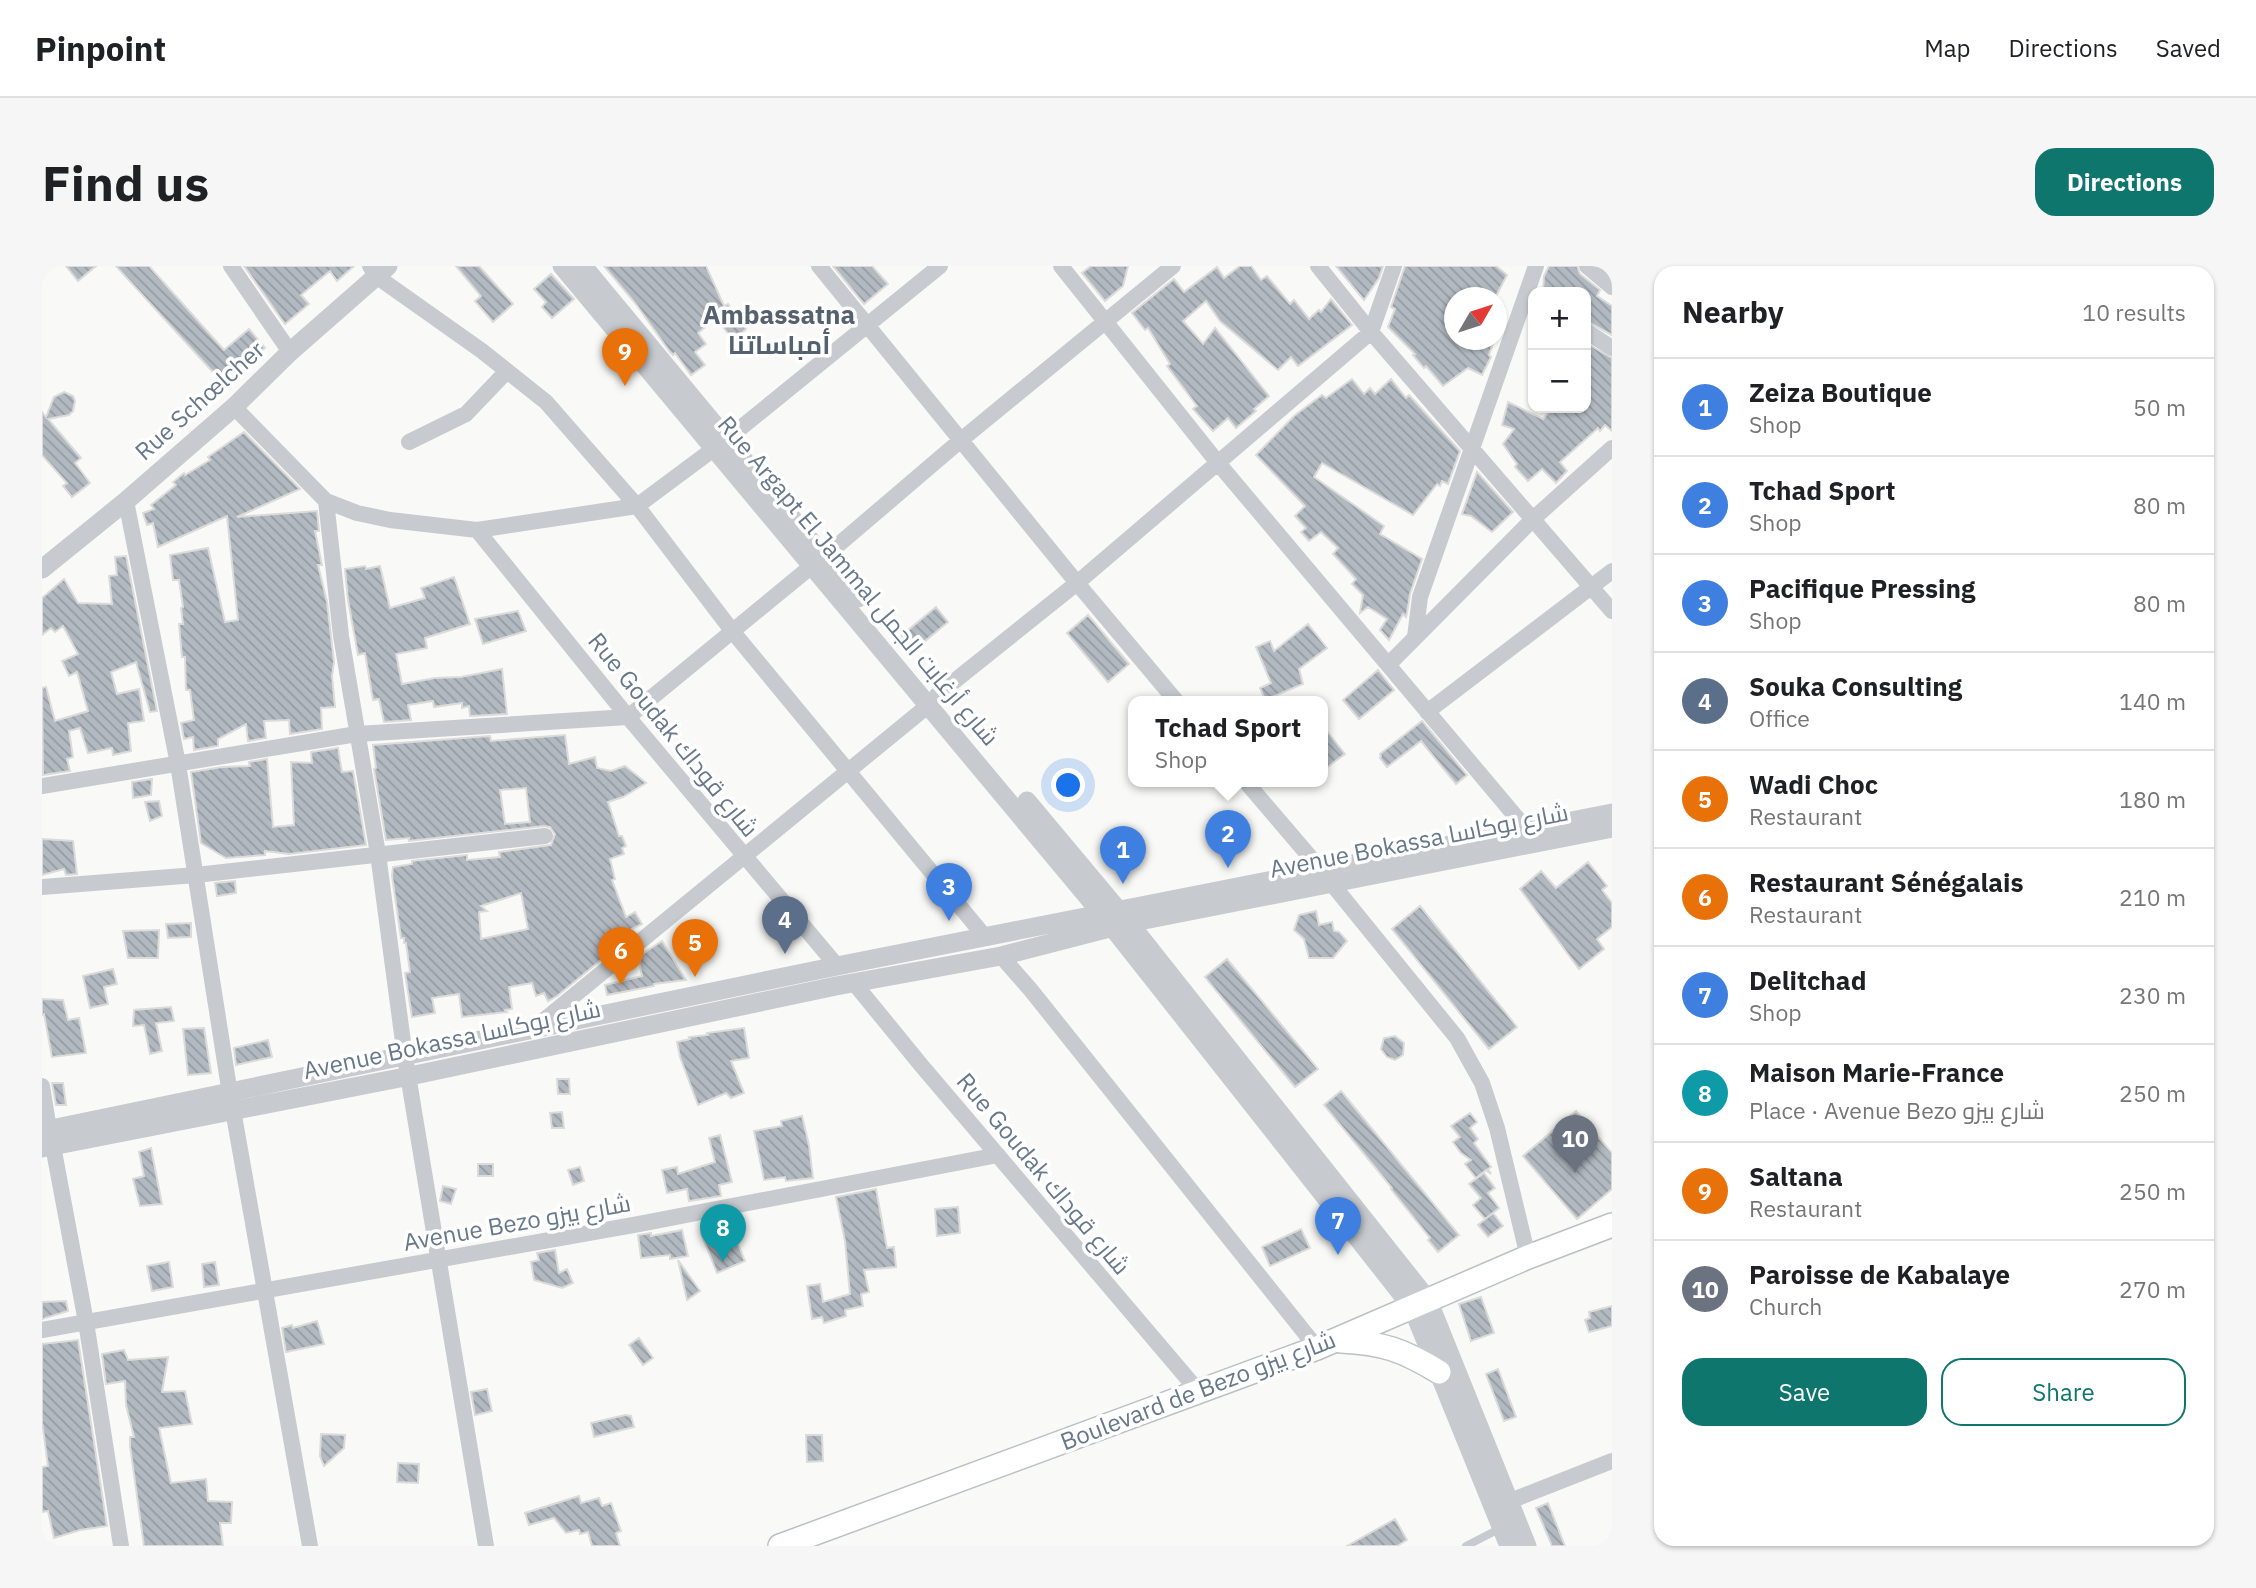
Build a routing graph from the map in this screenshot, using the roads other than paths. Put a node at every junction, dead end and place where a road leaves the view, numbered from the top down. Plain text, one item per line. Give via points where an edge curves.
1 (231, 266) edge
2 (562, 266) edge
3 (583, 266) edge
4 (819, 266) edge
5 (940, 266) edge
6 (1061, 266) edge
7 (1173, 266) edge
8 (1318, 266) edge
9 (1394, 266) edge
10 (1536, 266) edge
11 (1587, 266) edge
12 (378, 269) edge
13 (1532, 287) edge
14 (1612, 287) edge
15 (1528, 299) edge
16 (1104, 321) junction
17 (867, 324) junction
18 (1370, 332) junction
19 (1591, 334) edge
20 (1612, 348) edge
21 (290, 352) junction
22 (507, 371) junction
23 (234, 407) junction
24 (961, 440) junction
25 (409, 442) dead end
26 (721, 444) junction
27 (1612, 448) edge
28 (1472, 450) junction
29 (1218, 463) junction
30 (126, 501) junction
31 (327, 501) junction
32 (637, 506) junction
33 (1534, 519) junction
34 (477, 530) junction
35 (818, 561) junction
36 (42, 569) edge
37 (1612, 571) edge
38 (1077, 583) junction
39 (1592, 585) junction
40 (1612, 611) edge
41 (733, 632) junction
42 (1415, 637) junction
43 (1388, 665) junction
44 (1172, 696) edge
45 (933, 699) junction
46 (1427, 712) junction
47 (628, 717) junction
48 (357, 734) junction
49 (178, 764) junction
50 (850, 772) junction
51 (42, 786) edge
52 (1250, 787) edge
53 (1612, 813) edge
54 (1612, 828) edge
55 (1528, 831) junction
56 (545, 836) dead end
57 (379, 854) junction
58 (744, 857) junction
59 (196, 875) junction
60 (1327, 878) junction
61 (42, 887) edge
62 (1116, 919) junction
63 (986, 937) junction
64 (1001, 956) junction
65 (837, 967) junction
66 (854, 983) junction
67 (530, 1031) junction
68 (407, 1066) junction
69 (42, 1086) edge
70 (231, 1102) junction
71 (47, 1139) edge
72 (998, 1155) junction
73 (1612, 1225) edge
74 (1528, 1257) junction
75 (439, 1260) junction
76 (265, 1290) junction
77 (1420, 1303) junction
78 (86, 1322) junction
79 (42, 1330) edge
80 (1325, 1344) junction
81 (1438, 1372) junction
82 (1199, 1392) junction
83 (1612, 1461) edge
84 (1510, 1501) junction
85 (1502, 1527) junction
86 (121, 1546) edge
87 (310, 1546) edge
88 (486, 1546) edge
89 (780, 1546) edge
90 (1466, 1546) edge
91 (1509, 1546) edge
92 (1527, 1546) edge

1 - 21 street
2 - 26 street, Rue Argapt El Jammal شارع أرغابت الجمل
3 - 26 street, Rue Argapt El Jammal شارع أرغابت الجمل
4 - 17 street
5 - 17 street
6 - 16 street
7 - 16 street
8 - 18 street
9 - 18 street
10 - 13 street
11 - 14 street
12 - 21 street, Rue Schœlcher
12 - 22 street
15 - 28 street
16 - 24 street
16 - 29 street
17 - 24 street
17 - 26 street
18 - 28 street
18 - 29 street
19 - 20 street
21 - 23 street, Rue Schœlcher
22 - 25 street via 466,414
22 - 32 street via 546,402
23 - 30 street, Rue Schœlcher
23 - 31 street
24 - 35 street
24 - 38 street
26 - 32 street
26 - 35 street, Rue Argapt El Jammal شارع أرغابت الجمل
27 - 33 street
28 - 33 street
28 - 42 street via 1420,597
29 - 38 street
29 - 43 street
30 - 36 street, Rue Schœlcher
30 - 49 street
31 - 34 street via 390,520
31 - 48 street
32 - 34 street
32 - 41 street
33 - 39 street
33 - 42 street
34 - 47 street, Rue Goudak شارع قوداك
35 - 41 street
35 - 45 street, Rue Argapt El Jammal شارع أرغابت الجمل
37 - 39 street
38 - 44 street
38 - 45 street
39 - 40 street
39 - 46 street
41 - 47 street
41 - 50 street
42 - 43 street
43 - 46 street
45 - 50 street
45 - 62 street, Rue Argapt El Jammal شارع أرغابت الجمل
46 - 55 street
47 - 48 street
47 - 58 street, Rue Goudak شارع قوداك
48 - 49 street
48 - 57 street
49 - 51 street
49 - 59 street
50 - 58 street
50 - 63 street
52 - 60 street
53 - 55 street, Avenue Bokassa شارع بوكاسا
54 - 60 street, Avenue Bokassa شارع بوكاسا
55 - 60 street, Avenue Bokassa شارع بوكاسا
56 - 57 street
57 - 59 street
57 - 68 street
58 - 65 street, Rue Goudak شارع قوداك
58 - 67 street
59 - 61 street
59 - 70 street
60 - 62 street, Avenue Bokassa شارع بوكاسا
60 - 74 street via 1457,1038 1482,1083
62 - 63 street, Avenue Bokassa شارع بوكاسا
62 - 64 street, Avenue Bokassa شارع بوكاسا
62 - 77 street, Rue Argapt El Jammal شارع أرغابت الجمل
63 - 65 street, Avenue Bokassa شارع بوكاسا
64 - 66 street, Avenue Bokassa شارع بوكاسا
64 - 80 street
65 - 67 street, Avenue Bokassa شارع بوكاسا
66 - 68 street, Avenue Bokassa شارع بوكاسا
66 - 72 street, Rue Goudak شارع قوداك
67 - 68 street, Avenue Bokassa شارع بوكاسا
68 - 70 street, Avenue Bokassa شارع بوكاسا
68 - 75 street
69 - 71 street
70 - 71 street, Avenue Bokassa شارع بوكاسا
70 - 76 street
71 - 78 street
72 - 75 street, Avenue Bezo شارع بيزو
72 - 82 street, Rue Goudak شارع قوداك
73 - 74 main road, Boulevard de Bezo شارع بيزو
74 - 77 main road, Boulevard de Bezo شارع بيزو
75 - 76 street, Avenue Bezo شارع بيزو
75 - 88 street
76 - 78 street, Avenue Bezo شارع بيزو
76 - 87 street
77 - 80 main road, Boulevard de Bezo شارع بيزو
77 - 81 street
77 - 84 street
78 - 79 street, Avenue Bezo شارع بيزو
78 - 86 street
80 - 81 main road via 1375,1343 1411,1355
80 - 82 main road, Boulevard de Bezo شارع بيزو
81 - 85 street
82 - 89 main road, Boulevard de Bezo شارع بيزو
83 - 84 street
84 - 92 street
85 - 90 lane
85 - 91 street

